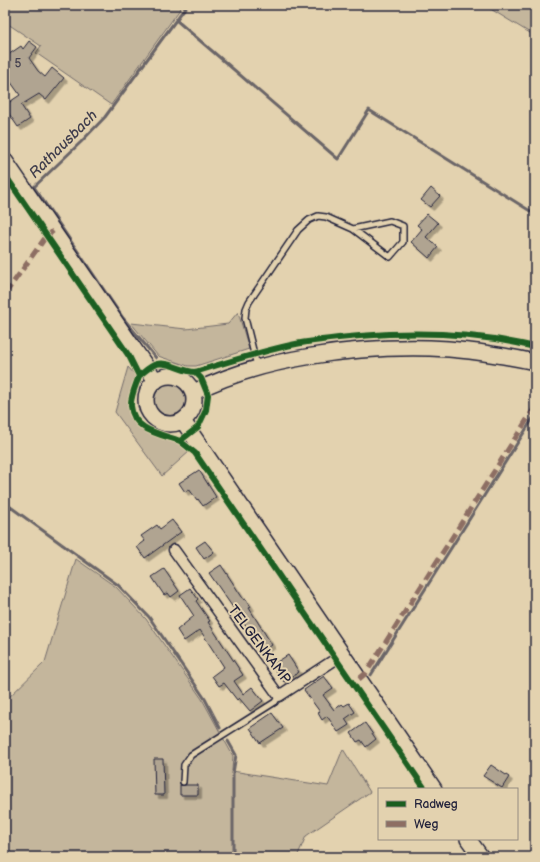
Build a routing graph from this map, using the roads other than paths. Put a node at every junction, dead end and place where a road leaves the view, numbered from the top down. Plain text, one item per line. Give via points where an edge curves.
1 (5, 161) edge
2 (353, 229) junction
3 (535, 362) edge
4 (258, 369) junction
5 (156, 381) junction
6 (194, 392) junction
7 (183, 421) junction
8 (174, 550) dead end
9 (342, 655) junction
10 (279, 696) junction
11 (183, 782) dead end
12 (433, 788) edge
13 (469, 840) edge
14 (481, 857) edge

1 - 5 main road
2 - 2 lane via 390,221 403,226 403,242 390,257
2 - 4 lane via 318,216 298,230 289,243 246,310 245,318
3 - 4 main road via 473,351 430,348 382,349 316,356
4 - 6 main road
5 - 6 main road via 163,377 178,377 190,385
5 - 7 main road via 147,394 148,411 153,418 163,424
6 - 7 main road via 194,409
7 - 9 main road
8 - 10 street, TELGENKAMP
9 - 10 street, TELGENKAMP
9 - 12 main road
10 - 11 lane via 275,702 191,755 184,765
13 - 14 main road

